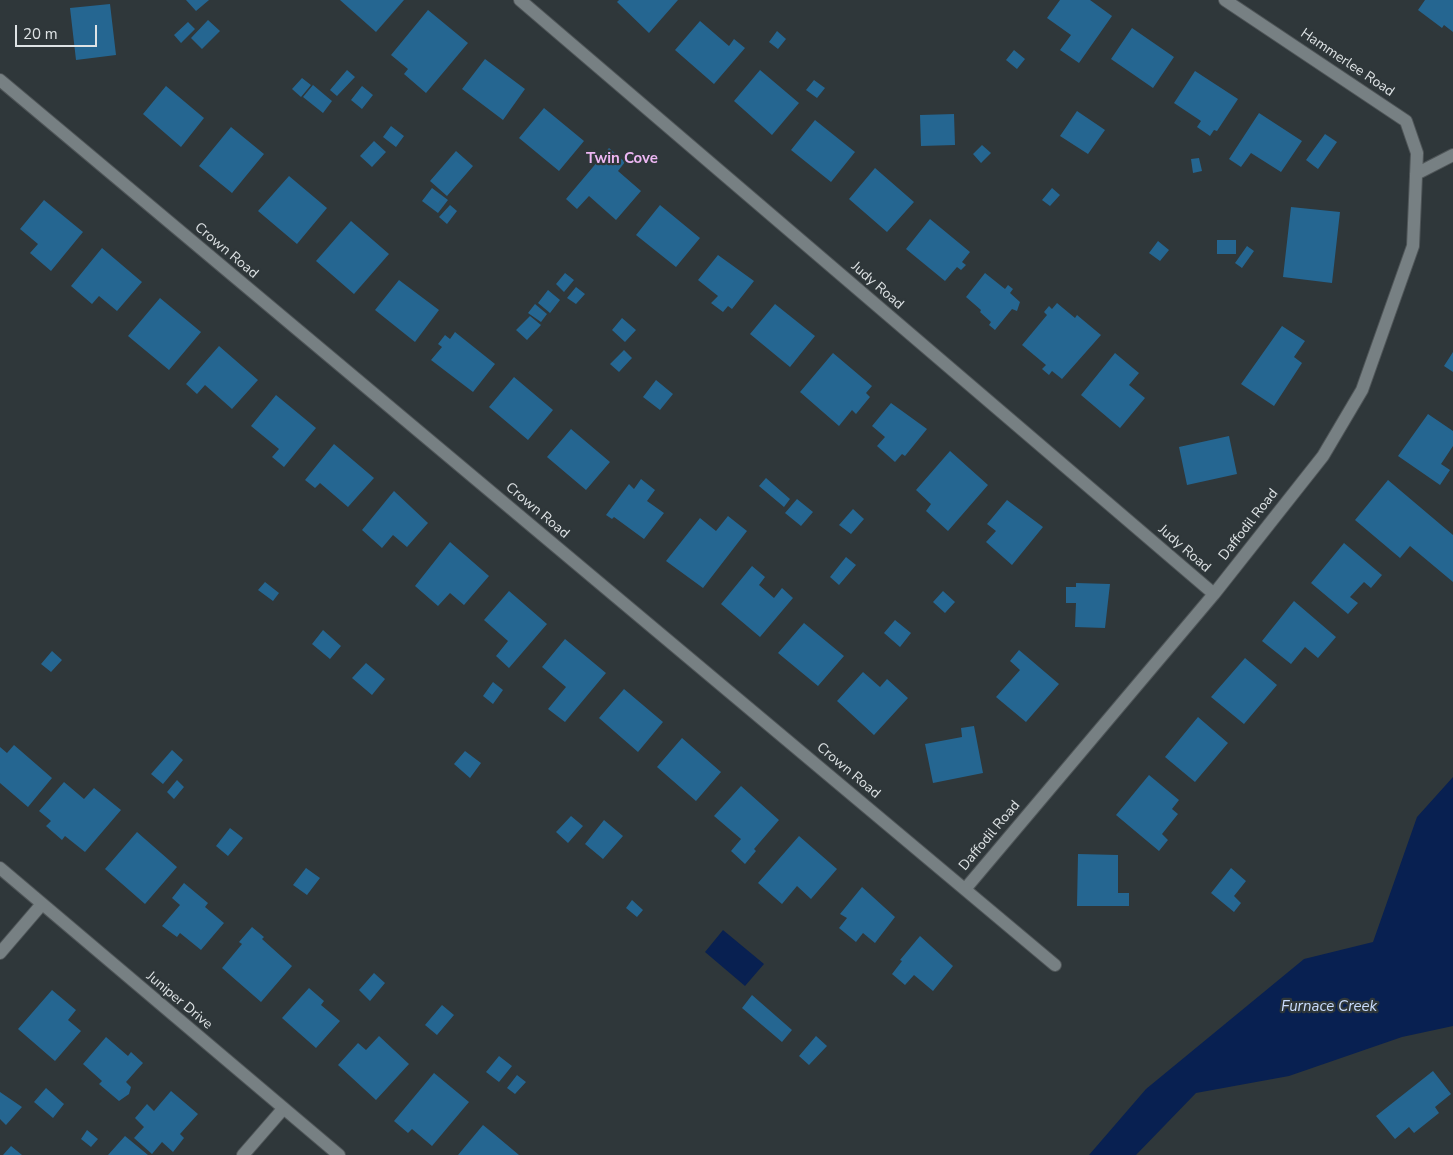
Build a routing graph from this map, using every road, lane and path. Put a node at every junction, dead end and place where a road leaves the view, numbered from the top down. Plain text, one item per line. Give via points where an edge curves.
1 (520, 0) edge
2 (1225, 0) edge
3 (0, 80) edge
4 (1453, 155) edge
5 (1416, 174) junction
6 (1214, 594) junction
7 (0, 868) edge
8 (966, 888) junction
9 (42, 904) junction
10 (0, 953) edge
11 (1055, 965) dead end
12 (283, 1109) junction
13 (243, 1155) edge
14 (338, 1155) edge

1 - 6 street, Judy Road
2 - 5 street, Hammerlee Road via 1406,121 1417,153
3 - 8 street, Crown Road
4 - 5 street
5 - 6 street, Daffodil Road via 1413,246 1362,390 1323,456
6 - 8 street, Daffodil Road
7 - 9 street, Juniper Drive
8 - 11 street, Crown Road
9 - 10 street
9 - 12 street, Juniper Drive
12 - 13 street
12 - 14 street, Juniper Drive

